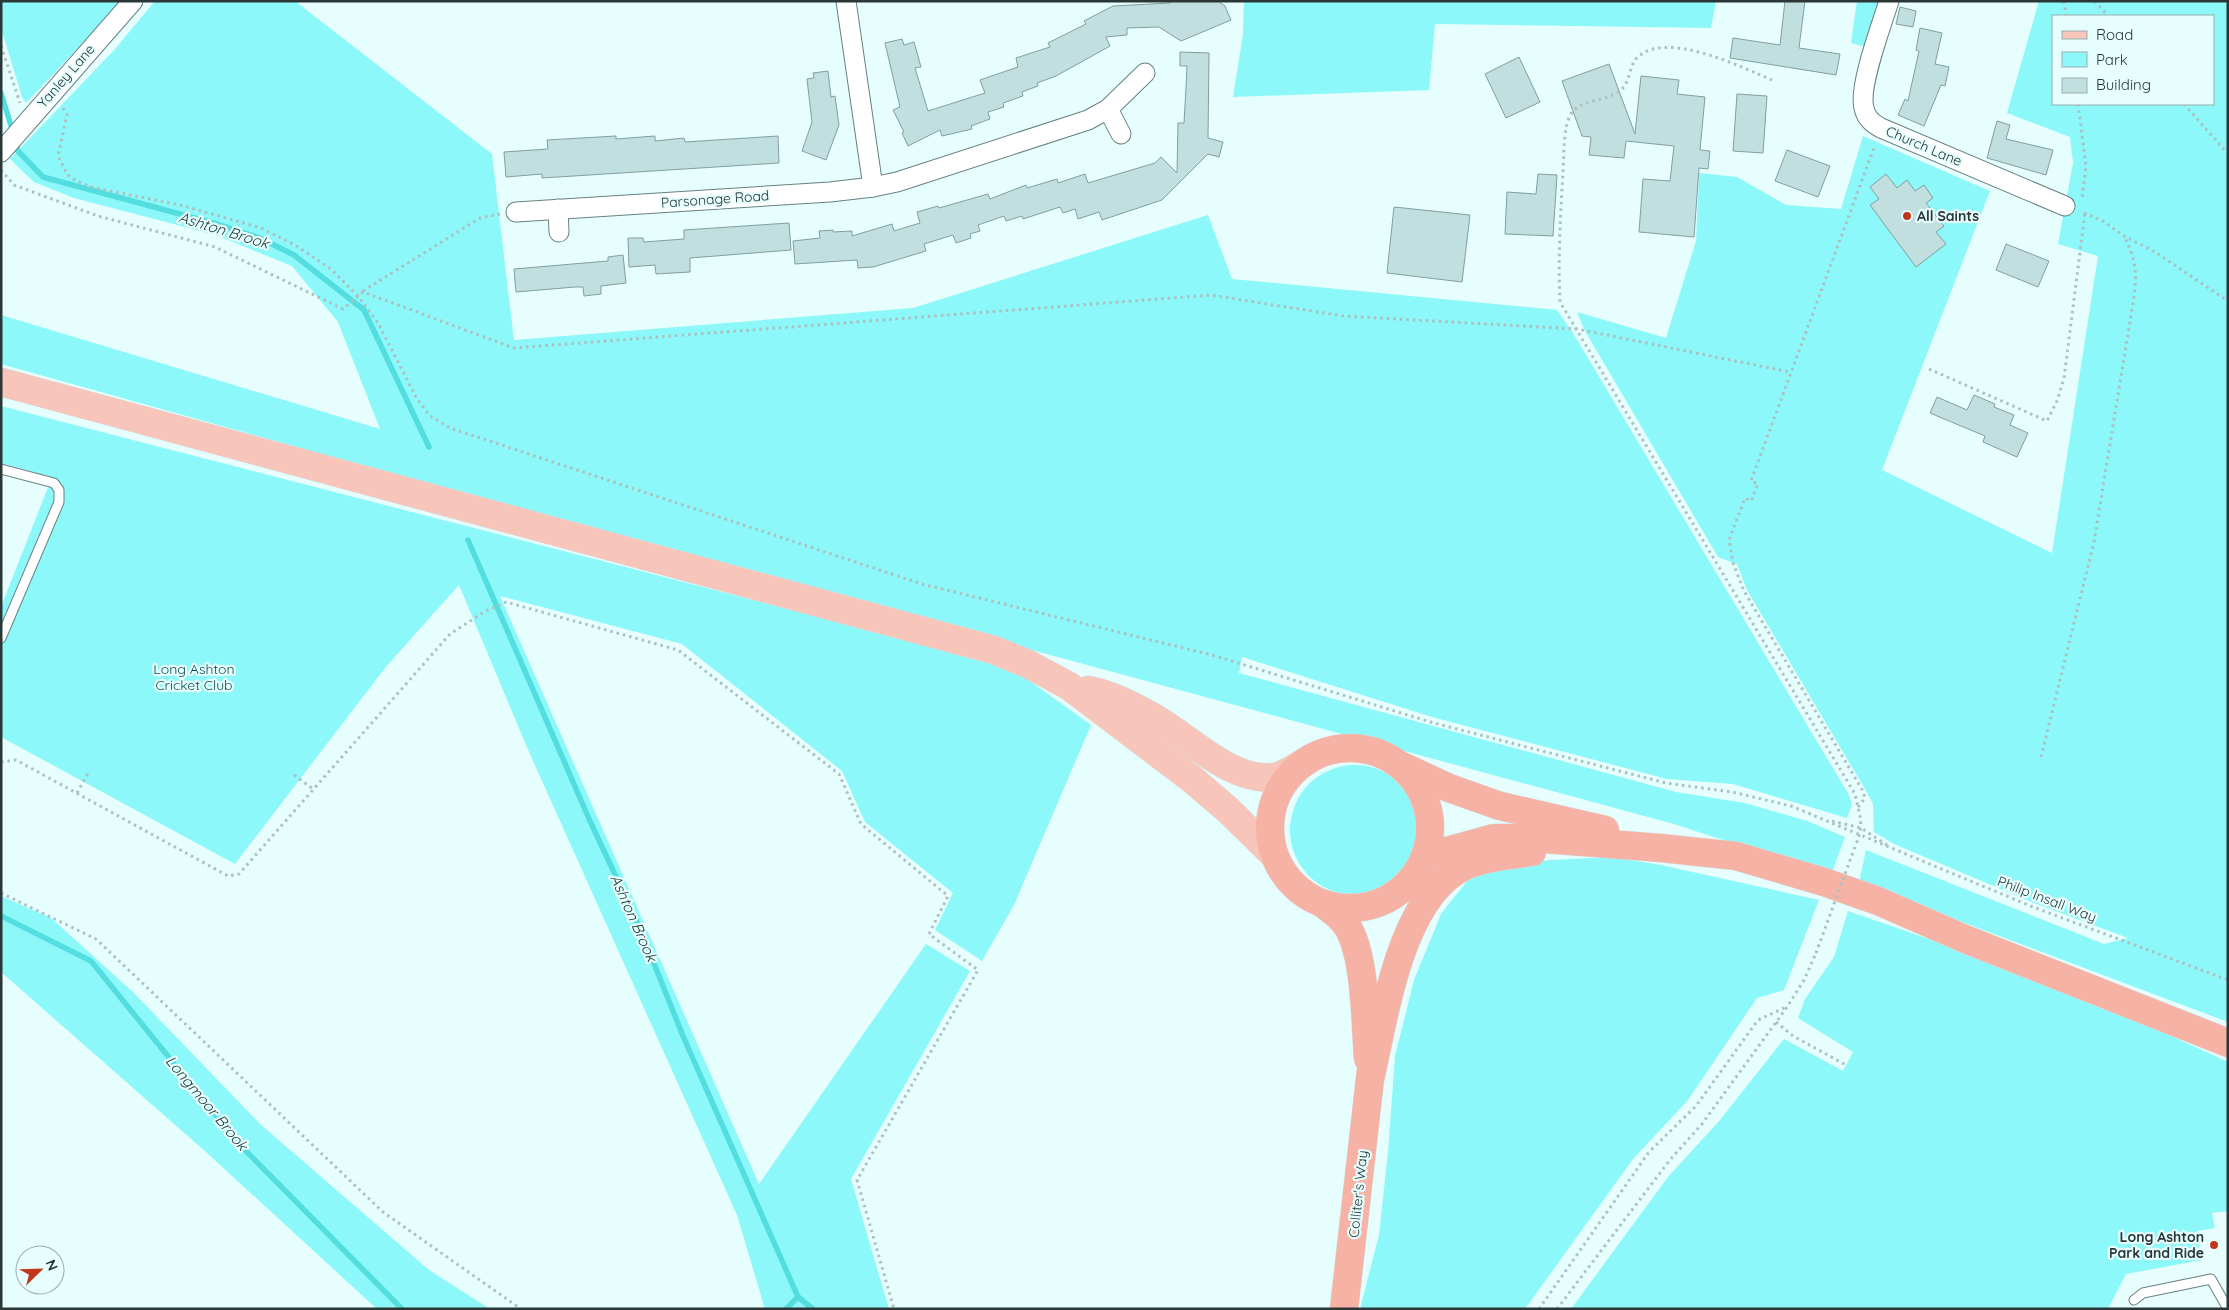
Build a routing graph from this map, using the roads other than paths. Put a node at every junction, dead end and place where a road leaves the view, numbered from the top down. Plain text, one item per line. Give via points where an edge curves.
1 (133, 1) edge
2 (846, 1) edge
3 (1889, 1) edge
4 (1144, 72) dead end
5 (1108, 108) junction
6 (1121, 134) dead end
7 (6, 146) edge
8 (873, 187) junction
9 (558, 209) junction
10 (2073, 209) road end
11 (516, 212) road end
12 (559, 232) dead end
13 (1, 382) edge
14 (1, 469) edge
15 (1, 638) edge
16 (1069, 686) junction
17 (1315, 756) junction
18 (1400, 766) junction
19 (1661, 848) junction
20 (1274, 855) junction
21 (1418, 868) junction
22 (1324, 904) junction
23 (2224, 1042) edge
24 (1370, 1079) junction
25 (2134, 1300) dead end
26 (1344, 1309) edge
27 (2228, 1309) edge

1 - 7 street, Yanley Lane
2 - 8 street
3 - 10 street, Church Lane via 1864,88 1863,107 1869,121
4 - 5 street, Parsonage Road
5 - 6 street
5 - 8 street, Parsonage Road via 1088,120 898,182
8 - 9 street, Parsonage Road
9 - 11 street, Parsonage Road
9 - 12 street
13 - 16 main road via 994,650
14 - 15 lane via 54,483 59,490 59,502
16 - 17 main road via 1105,693 1152,716 1237,772 1256,778 1277,777
16 - 20 main road via 1193,780
17 - 18 highway via 1336,749 1359,748 1380,754
17 - 20 highway via 1292,773 1276,798 1269,826
18 - 19 highway via 1500,806 1616,833
18 - 21 highway via 1417,784 1427,807 1430,832
19 - 21 highway via 1494,838
19 - 23 highway via 1736,856 1824,882
19 - 24 highway via 1552,850 1500,856 1465,866 1435,888 1412,922 1394,979
20 - 22 highway via 1285,876 1302,893
21 - 22 highway via 1394,896 1372,906 1347,909
21 - 24 highway, Colliter's Way via 1402,900 1388,951
22 - 24 highway, Colliter's Way via 1344,922 1359,956
24 - 26 highway, Colliter's Way
25 - 27 lane via 2143,1293 2211,1279

